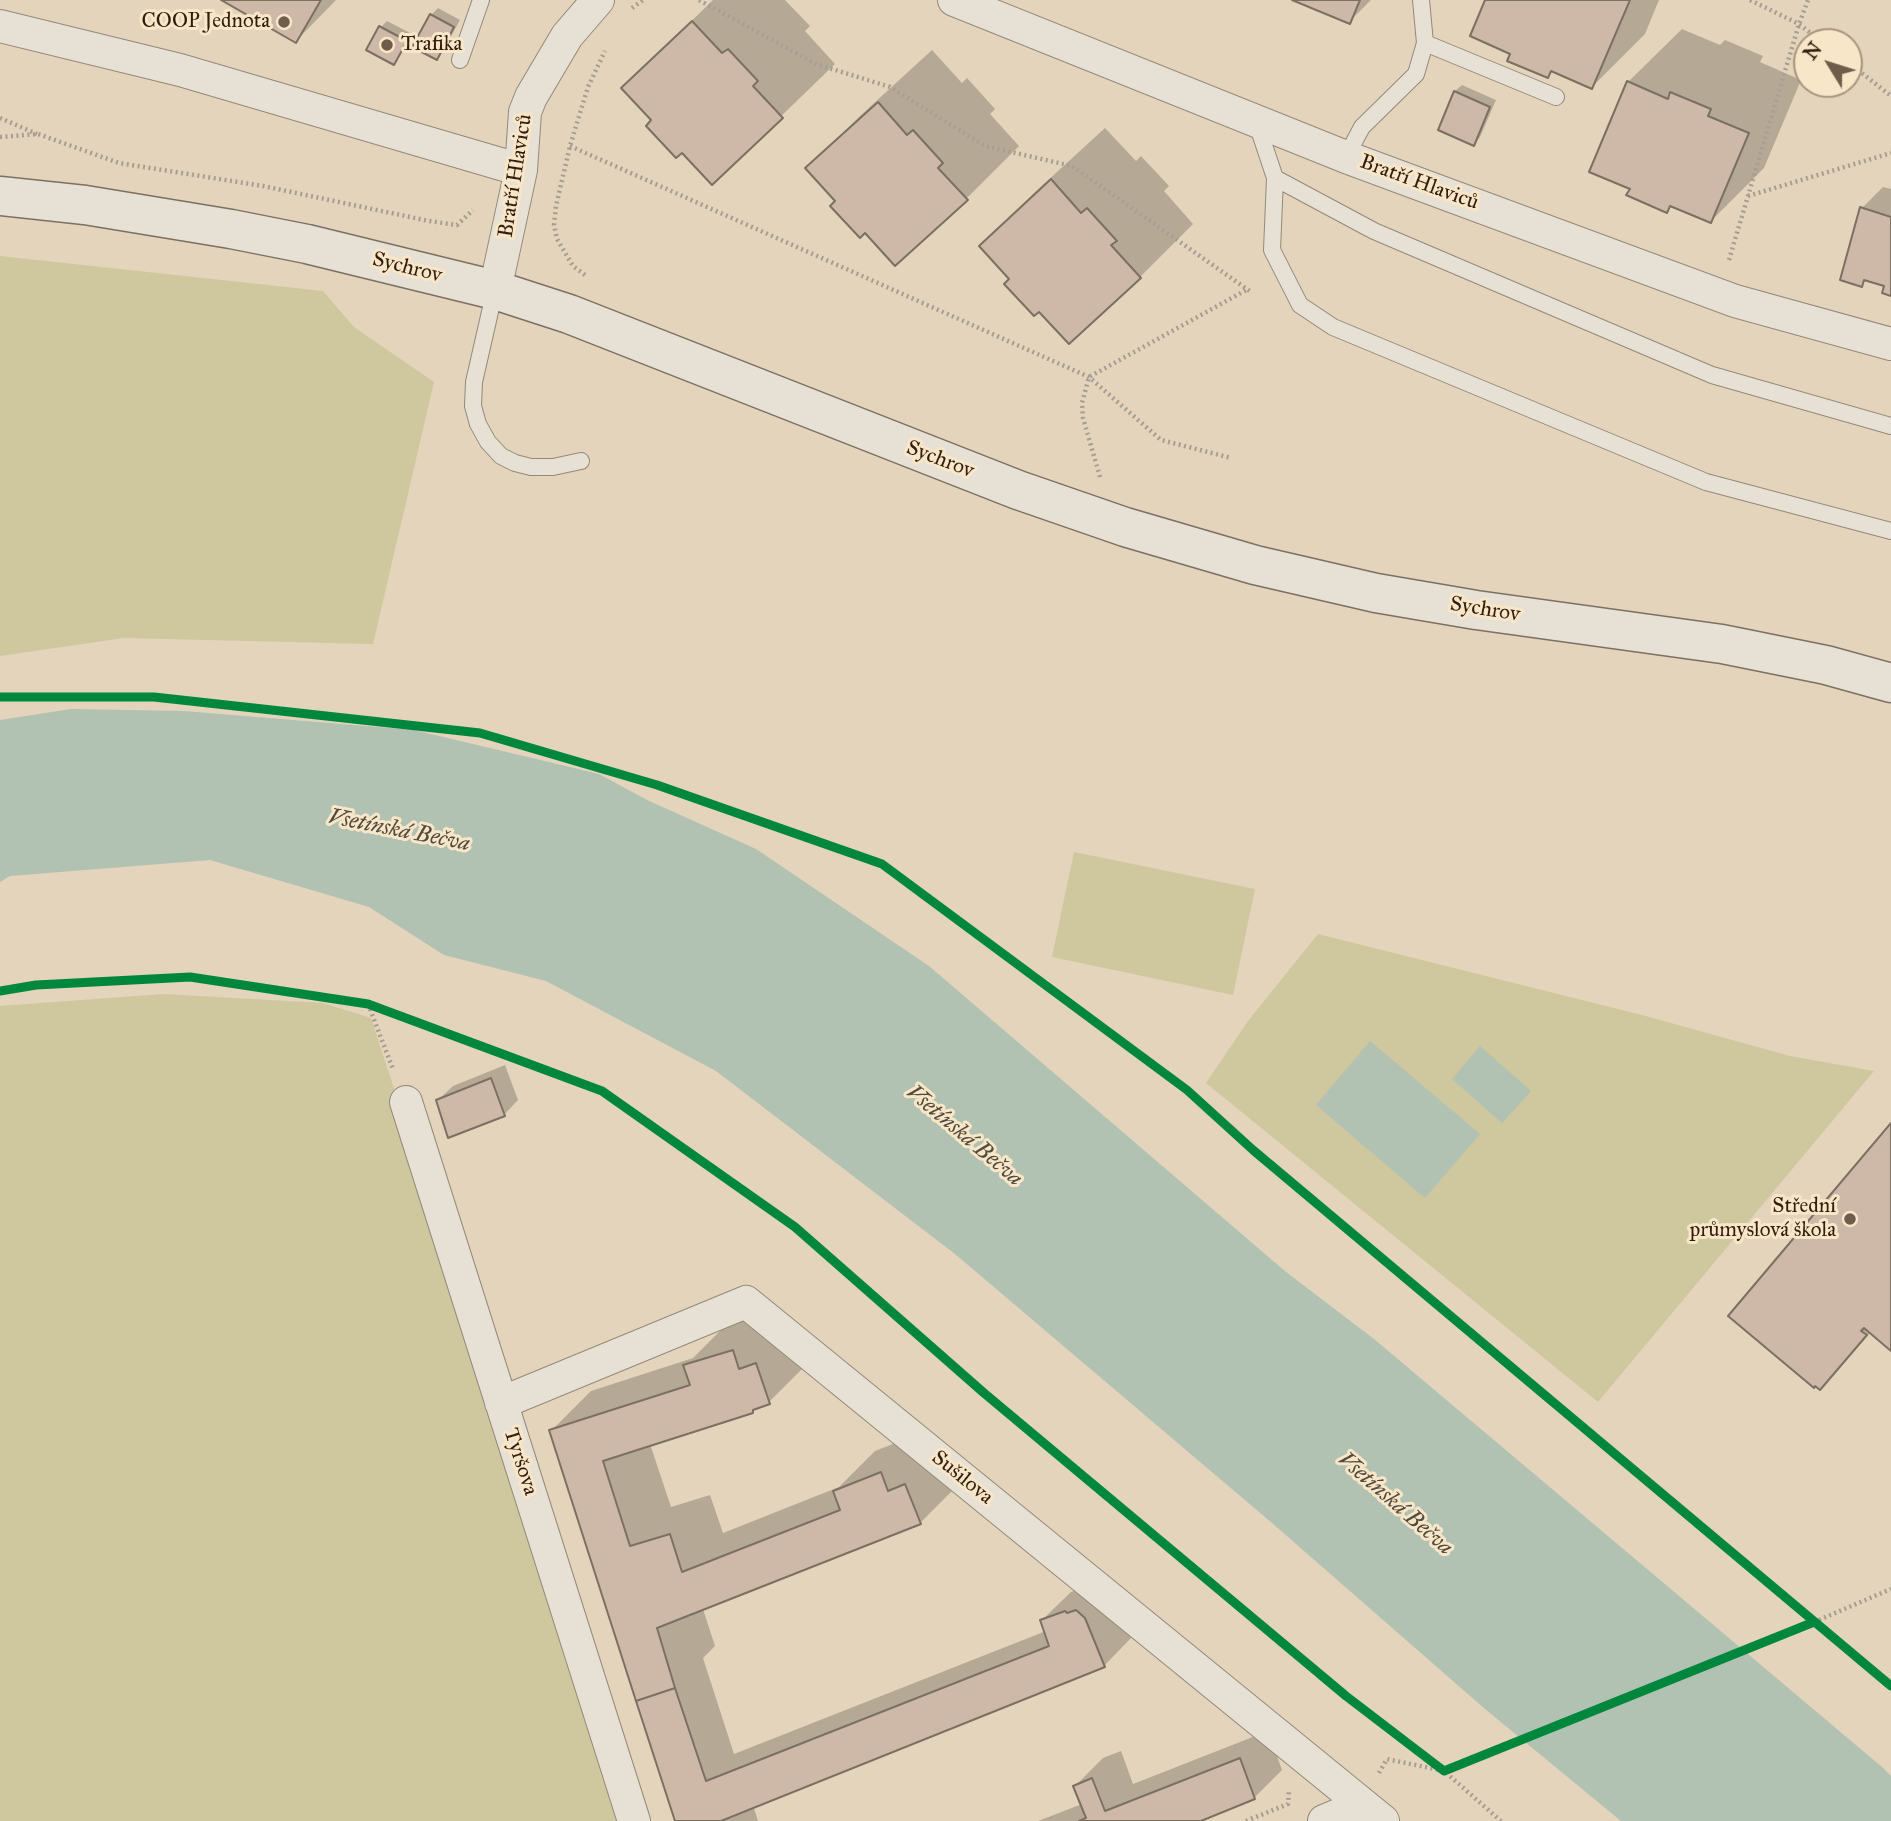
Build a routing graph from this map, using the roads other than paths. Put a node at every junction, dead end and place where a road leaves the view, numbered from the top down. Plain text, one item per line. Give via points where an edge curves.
1 (481, 0) edge
2 (598, 0) edge
3 (954, 0) edge
4 (1421, 0) edge
5 (0, 26) edge
6 (1425, 44) junction
7 (460, 60) dead end
8 (1556, 97) dead end
9 (1256, 121) junction
10 (1346, 156) junction
11 (521, 170) junction
12 (1275, 178) junction
13 (0, 196) edge
14 (495, 290) junction
15 (1891, 344) edge
16 (1891, 426) edge
17 (581, 461) dead end
18 (1891, 531) edge
19 (1891, 684) edge
20 (406, 1102) road end
21 (501, 1403) junction
22 (1372, 1813) edge
23 (634, 1821) edge
24 (1324, 1821) edge

1 - 7 lane
2 - 11 street, Bratří Hlaviců via 567,36 531,97 525,112
3 - 9 street, Bratří Hlaviců
4 - 6 lane
5 - 11 street via 180,70
6 - 8 lane
6 - 10 lane via 1416,74 1362,127
9 - 10 street, Bratří Hlaviců
9 - 12 lane
10 - 15 street, Bratří Hlaviců via 1718,295
11 - 14 street, Bratří Hlaviců
12 - 16 lane via 1374,231 1712,375
12 - 18 lane via 1272,250 1300,305 1333,327 1706,482
13 - 14 street, Sychrov via 231,229
14 - 17 lane via 474,382 478,424 500,456 515,463 553,467
14 - 19 street, Sychrov via 569,314 1018,490 1255,565 1376,593 1763,652
20 - 21 street, Tyršova
21 - 22 street, Sušilova via 746,1302
21 - 23 street, Tyršova
22 - 24 street

